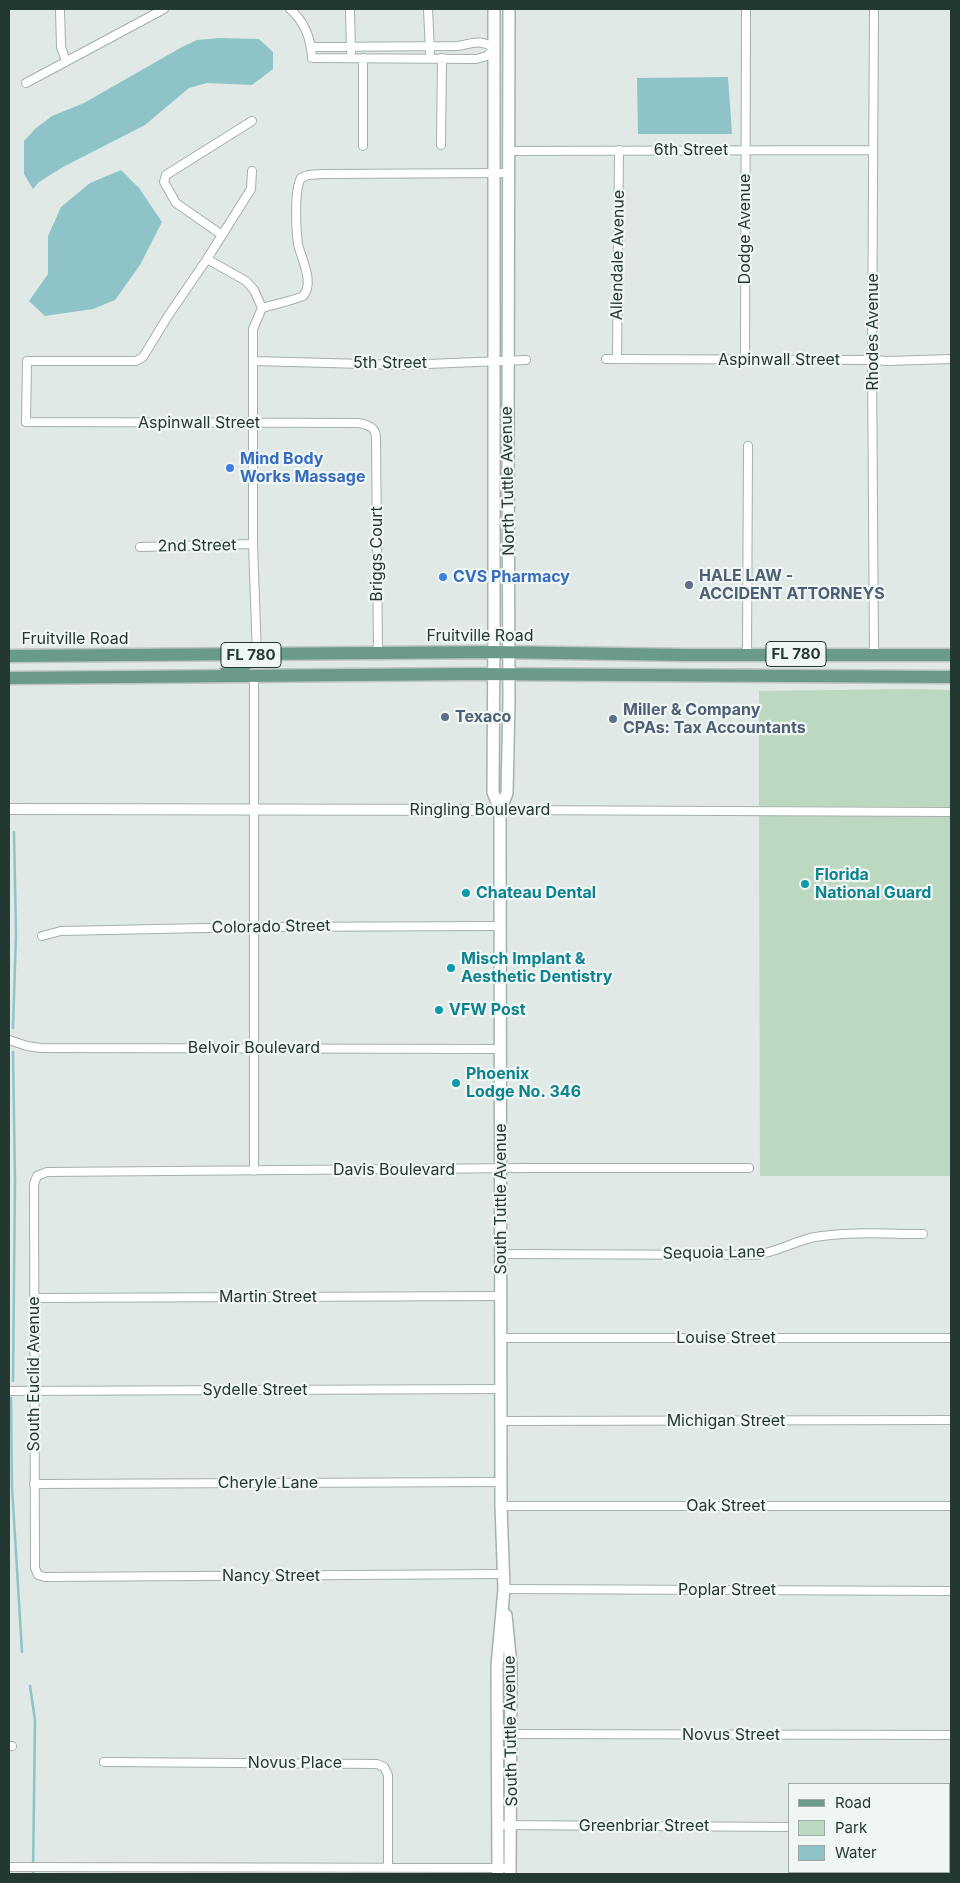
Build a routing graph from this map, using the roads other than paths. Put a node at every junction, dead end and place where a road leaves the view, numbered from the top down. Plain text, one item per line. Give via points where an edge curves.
1 (60, 9) edge
2 (164, 9) edge
3 (290, 9) edge
4 (350, 9) edge
5 (428, 9) edge
6 (494, 9) edge
7 (509, 9) edge
8 (746, 9) edge
9 (874, 9) edge
10 (312, 47) junction
11 (430, 47) junction
12 (351, 48) junction
13 (494, 48) junction
14 (351, 58) junction
15 (363, 58) junction
16 (431, 58) junction
17 (442, 58) junction
18 (66, 61) junction
19 (26, 82) dead end
20 (252, 121) dead end
21 (441, 145) dead end
22 (363, 146) dead end
23 (619, 150) junction
24 (746, 150) junction
25 (873, 150) junction
26 (508, 151) junction
27 (252, 171) dead end
28 (494, 173) junction
29 (508, 173) junction
30 (222, 235) junction
31 (208, 259) junction
32 (262, 308) junction
33 (606, 359) dead end
34 (617, 359) junction
35 (508, 360) junction
36 (526, 360) dead end
37 (745, 360) junction
38 (872, 360) junction
39 (951, 360) edge
40 (253, 361) junction
41 (493, 361) junction
42 (253, 423) junction
43 (372, 428) joint
44 (748, 446) dead end
45 (254, 544) junction
46 (140, 547) dead end
47 (494, 652) junction
48 (509, 652) junction
49 (378, 653) junction
50 (257, 654) junction
51 (747, 654) junction
52 (874, 654) junction
53 (951, 655) edge
54 (9, 656) edge
55 (493, 675) junction
56 (509, 675) junction
57 (208, 677) junction
58 (254, 677) junction
59 (951, 677) edge
60 (9, 678) edge
61 (9, 809) edge
62 (253, 809) junction
63 (500, 810) junction
64 (951, 812) edge
65 (500, 926) junction
66 (254, 927) junction
67 (42, 936) dead end
68 (9, 1040) edge
69 (253, 1048) junction
70 (501, 1049) junction
71 (748, 1168) dead end
72 (501, 1169) junction
73 (254, 1171) junction
74 (40, 1174) joint
75 (923, 1234) dead end
76 (502, 1254) junction
77 (501, 1296) junction
78 (34, 1298) junction
79 (501, 1338) junction
80 (951, 1338) edge
81 (501, 1389) junction
82 (9, 1391) edge
83 (34, 1391) junction
84 (951, 1420) edge
85 (501, 1421) junction
86 (501, 1482) junction
87 (34, 1484) junction
88 (501, 1506) junction
89 (951, 1506) edge
90 (504, 1574) junction
91 (38, 1575) joint
92 (504, 1589) junction
93 (951, 1591) edge
94 (511, 1734) junction
95 (951, 1736) edge
96 (104, 1762) dead end
97 (499, 1825) junction
98 (512, 1825) junction
99 (788, 1826) edge
100 (9, 1867) edge
101 (388, 1868) junction
102 (505, 1871) edge

1 - 18 street via 61,47
2 - 18 street
3 - 10 street via 307,31
4 - 12 street
5 - 11 street
6 - 13 main road, North Tuttle Avenue
7 - 26 main road, North Tuttle Avenue
8 - 24 street, Dodge Avenue
9 - 25 street, Rhodes Avenue
10 - 12 street
10 - 14 street via 312,58
11 - 12 street
11 - 13 street via 479,42
11 - 16 street
12 - 14 street
13 - 17 street via 482,58
13 - 28 main road, North Tuttle Avenue
14 - 15 street
15 - 16 street
15 - 22 street
16 - 17 street
17 - 21 street
18 - 19 street
20 - 30 street via 164,178 176,203
23 - 24 street, 6th Street
23 - 26 street, 6th Street
23 - 34 street, Allendale Avenue
24 - 25 street, 6th Street
24 - 37 street, Dodge Avenue
25 - 38 street, Rhodes Avenue
26 - 29 main road, North Tuttle Avenue
27 - 30 street via 251,189
28 - 29 street
28 - 32 street via 322,174 300,178 297,232 308,279 307,290 297,300
28 - 41 main road, North Tuttle Avenue
29 - 35 main road, North Tuttle Avenue
30 - 31 street
31 - 32 street via 246,281
31 - 42 street, Aspinwall Street via 140,360 26,361 26,422
32 - 40 street via 253,329
33 - 34 street, Aspinwall Street
34 - 37 street, Aspinwall Street
35 - 36 street, 5th Street
35 - 41 street, 5th Street
35 - 48 main road, North Tuttle Avenue
37 - 38 street, Aspinwall Street
38 - 39 street, Aspinwall Street
38 - 52 street, Rhodes Avenue
40 - 41 street, 5th Street via 403,365
40 - 42 street
41 - 47 main road, North Tuttle Avenue
42 - 43 street, Aspinwall Street via 357,424
42 - 45 street
43 - 49 street, Briggs Court via 376,432
44 - 51 street
45 - 46 street, 2nd Street
45 - 50 street
47 - 48 main road, Fruitville Road / FL 780
47 - 49 main road, Fruitville Road / FL 780
47 - 55 main road, North Tuttle Avenue
48 - 51 main road, Fruitville Road / FL 780
48 - 56 main road, North Tuttle Avenue
49 - 50 main road, Fruitville Road / FL 780
50 - 54 main road, Fruitville Road / FL 780
50 - 57 main road via 251,662 238,669
51 - 52 main road, Fruitville Road / FL 780
52 - 53 main road, Fruitville Road / FL 780
55 - 56 main road, FL 780
55 - 58 main road, FL 780
55 - 63 main road, North Tuttle Avenue via 493,792
56 - 59 main road, FL 780
56 - 63 main road, North Tuttle Avenue via 507,793
57 - 58 main road, FL 780
57 - 60 main road, FL 780
58 - 62 street
61 - 62 street, Ringling Boulevard
62 - 63 street, Ringling Boulevard
62 - 66 street
63 - 64 street, Ringling Boulevard
63 - 65 main road, South Tuttle Avenue
65 - 66 street, Colorado Street
65 - 70 main road, South Tuttle Avenue
66 - 67 street, Colorado Street via 61,931
66 - 69 street
68 - 69 street, Belvoir Boulevard via 41,1048
69 - 70 street, Belvoir Boulevard
69 - 73 street
70 - 72 main road, South Tuttle Avenue
71 - 72 street, Davis Boulevard
72 - 73 street, Davis Boulevard
72 - 76 main road, South Tuttle Avenue
73 - 74 street, Davis Boulevard
74 - 78 street, South Euclid Avenue via 34,1184
75 - 76 street, Sequoia Lane via 823,1236 755,1254
76 - 77 main road, South Tuttle Avenue
77 - 78 street, Martin Street
77 - 79 main road, South Tuttle Avenue
78 - 83 street, South Euclid Avenue
79 - 80 street, Louise Street
79 - 81 main road, South Tuttle Avenue
81 - 83 street, Sydelle Street
81 - 85 main road, South Tuttle Avenue
82 - 83 street, Sydelle Street
83 - 87 street, South Euclid Avenue
84 - 85 street, Michigan Street
85 - 86 main road, South Tuttle Avenue
86 - 87 street, Cheryle Lane
86 - 88 main road, South Tuttle Avenue
87 - 91 street, South Euclid Avenue via 35,1568
88 - 89 street, Oak Street
88 - 90 main road, South Tuttle Avenue
90 - 91 street, Nancy Street
90 - 92 main road, South Tuttle Avenue
92 - 93 street, Poplar Street
92 - 94 main road, South Tuttle Avenue via 511,1666
92 - 97 main road, South Tuttle Avenue via 497,1666
94 - 95 street, Novus Street
94 - 98 main road, South Tuttle Avenue
96 - 101 street, Novus Place via 376,1764 388,1775
97 - 98 street, Greenbriar Street
97 - 102 main road, South Tuttle Avenue
98 - 99 street, Greenbriar Street
98 - 102 main road, South Tuttle Avenue
100 - 101 street
101 - 102 street

